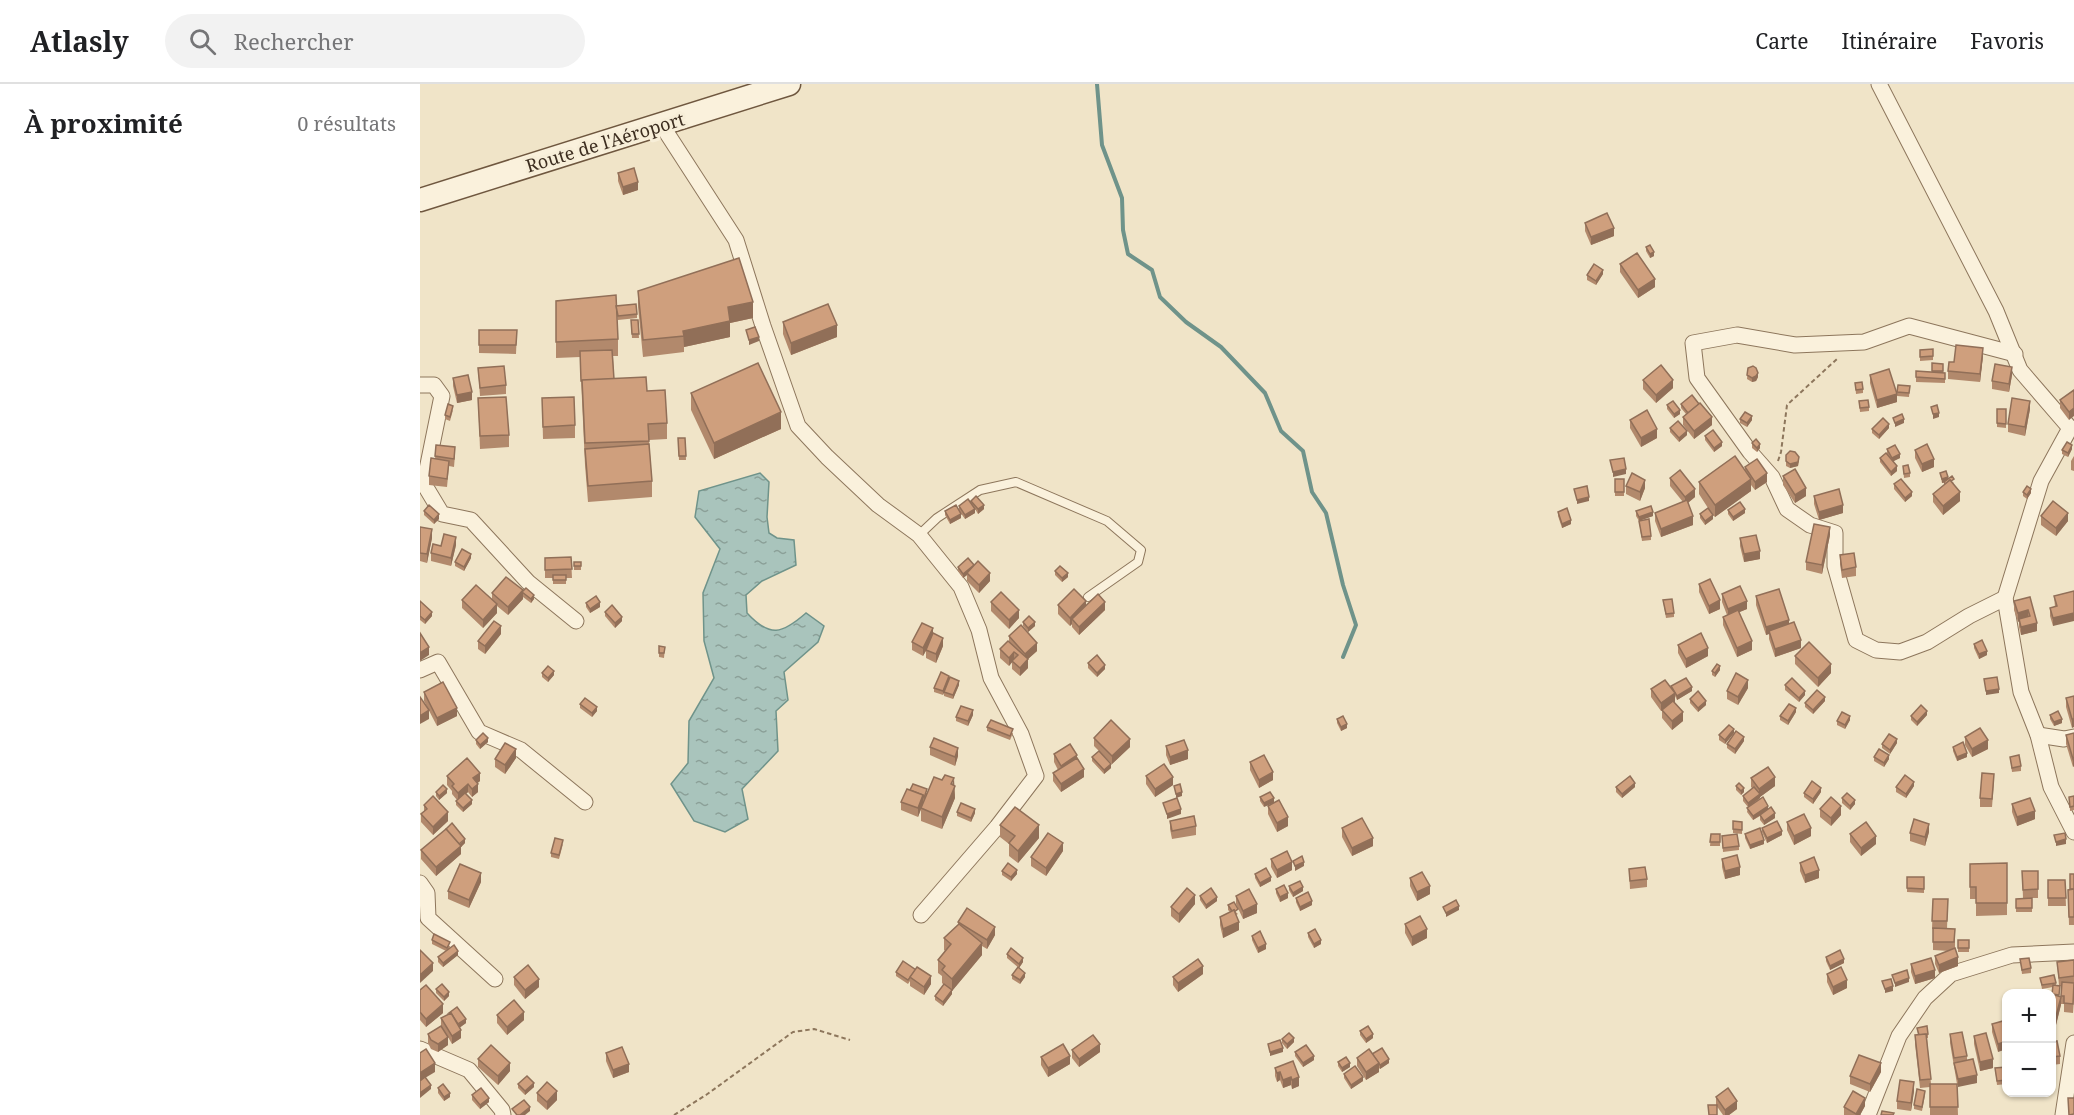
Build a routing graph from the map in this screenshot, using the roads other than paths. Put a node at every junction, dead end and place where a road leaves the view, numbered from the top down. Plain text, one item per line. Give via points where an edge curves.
1 (789, 84) edge
2 (1879, 84) edge
3 (661, 124) junction
4 (420, 200) edge
5 (2015, 354) junction
6 (420, 385) edge
7 (919, 535) junction
8 (1088, 597) dead end
9 (2005, 598) junction
10 (576, 621) dead end
11 (420, 670) edge
12 (2038, 735) junction
13 (2074, 737) edge
14 (585, 802) dead end
15 (2074, 832) edge
16 (420, 883) edge
17 (921, 915) dead end
18 (2074, 952) edge
19 (495, 979) dead end
20 (2074, 1043) edge
21 (422, 1052) edge
22 (503, 1115) edge
23 (1868, 1115) edge
24 (2063, 1115) edge

1 - 3 main road, Route de l'Aéroport
2 - 5 street
3 - 4 main road, Route de l'Aéroport
3 - 7 street via 736,240 798,426 878,505
5 - 9 street via 2020,370 2070,428 2041,481
5 - 9 street via 1909,326 1864,342 1795,345 1737,335 1693,343 1697,378 1772,477 1787,509 1810,525 1835,533 1834,566 1856,640 1876,650 1900,652 1927,642
6 - 10 street via 434,385 442,396 424,484 442,514 471,520 528,582
7 - 8 lane via 980,490 1016,482 1107,520 1141,550 1138,562
7 - 17 street via 961,587 980,630 991,678 1021,734 1036,776 998,827
9 - 12 street via 2021,692
11 - 14 street via 438,662 479,732 521,750
12 - 13 street
12 - 15 street via 2051,787
16 - 19 street via 427,893 428,918
18 - 23 street via 2012,955 1951,974 1925,998 1899,1036
20 - 24 street
21 - 22 street via 469,1070

